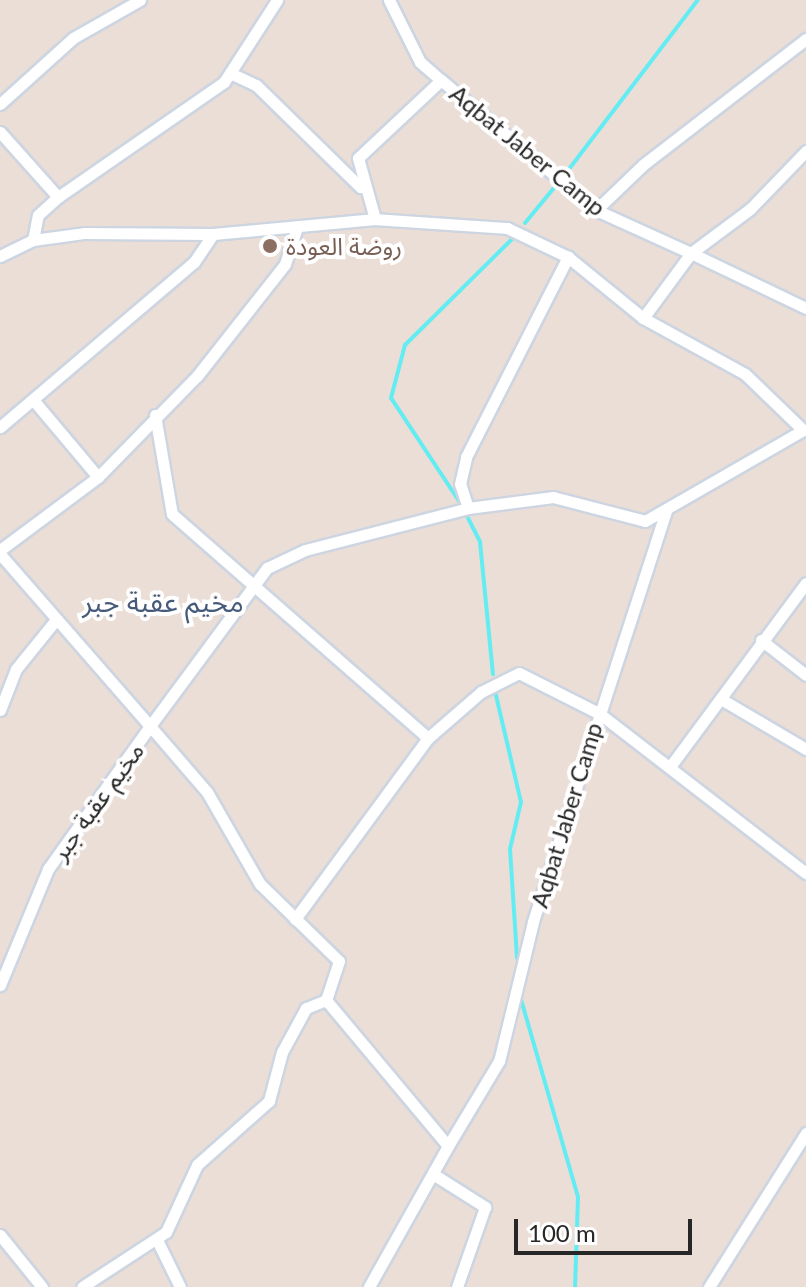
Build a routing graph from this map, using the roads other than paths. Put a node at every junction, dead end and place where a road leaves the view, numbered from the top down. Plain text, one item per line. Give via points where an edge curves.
1 (140, 0) edge
2 (277, 0) edge
3 (389, 0) edge
4 (806, 39) edge
5 (230, 73) junction
6 (441, 80) junction
7 (0, 104) edge
8 (0, 132) edge
9 (806, 151) edge
10 (361, 188) junction
11 (58, 197) junction
12 (596, 210) junction
13 (375, 219) junction
14 (296, 230) junction
15 (213, 234) junction
16 (33, 240) junction
17 (691, 253) junction
18 (0, 256) edge
19 (568, 257) junction
20 (806, 308) edge
21 (643, 318) junction
22 (35, 402) junction
23 (155, 415) junction
24 (0, 427) edge
25 (805, 431) edge
26 (98, 477) junction
27 (468, 508) junction
28 (666, 511) junction
29 (638, 521) junction
30 (652, 548) junction
31 (0, 552) edge
32 (251, 581) junction
33 (806, 583) edge
34 (54, 622) junction
35 (761, 640) junction
36 (806, 675) edge
37 (4, 695) edge
38 (721, 699) junction
39 (0, 710) edge
40 (600, 714) junction
41 (150, 726) junction
42 (428, 738) junction
43 (806, 749) edge
44 (672, 764) junction
45 (806, 873) edge
46 (295, 919) junction
47 (5, 958) edge
48 (0, 985) edge
49 (326, 1000) junction
50 (806, 1133) edge
51 (448, 1146) junction
52 (433, 1174) junction
53 (0, 1235) edge
54 (158, 1242) junction
55 (42, 1287) edge
56 (82, 1287) edge
57 (180, 1287) edge
58 (369, 1287) edge
59 (457, 1287) edge
60 (709, 1287) edge

1 - 7 street via 73,38
2 - 5 street via 244,40
3 - 6 street via 420,62
4 - 12 street via 644,164
5 - 10 street via 256,85
5 - 11 street
6 - 10 street, Aqbat Jaber Camp via 358,158
6 - 12 street, Aqbat Jaber Camp
8 - 11 street
9 - 17 street via 750,209
10 - 13 street, Aqbat Jaber Camp
11 - 16 street via 38,215
12 - 17 street, Aqbat Jaber Camp
13 - 14 street
13 - 19 street via 507,228
14 - 15 street
14 - 23 street via 285,264 197,376
15 - 16 street via 116,231
15 - 22 street via 194,262
16 - 18 street
17 - 20 street, Aqbat Jaber Camp
17 - 21 street
19 - 21 street
19 - 27 street via 466,457 460,484
21 - 25 street via 745,374
22 - 24 street
22 - 26 street
23 - 26 street
23 - 32 street via 167,506
25 - 28 street
26 - 31 street
27 - 29 street via 553,497
27 - 32 street via 305,550
28 - 29 street
28 - 30 street
29 - 30 street
30 - 40 street
31 - 34 street
32 - 41 street
32 - 42 street
33 - 35 street
34 - 37 street via 16,669
34 - 41 street
35 - 36 street
35 - 38 street
37 - 39 street
38 - 43 street
38 - 44 street
40 - 42 street, Aqbat Jaber Camp via 519,673 481,692
40 - 44 street
40 - 51 street, Aqbat Jaber Camp via 533,922 499,1061
41 - 46 street, مخيم عقبة جبر via 207,792 260,884
41 - 47 street, مخيم عقبة جبر via 62,846
42 - 46 street
44 - 45 street
46 - 49 street, مخيم عقبة جبر via 337,955
47 - 48 street, مخيم عقبة جبر
49 - 51 street
49 - 54 street via 306,1008 282,1052 269,1101 197,1165
50 - 60 street
51 - 52 street, Aqbat Jaber Camp
52 - 58 street, Aqbat Jaber Camp
52 - 59 street via 485,1207
53 - 55 street
54 - 56 street
54 - 57 street

